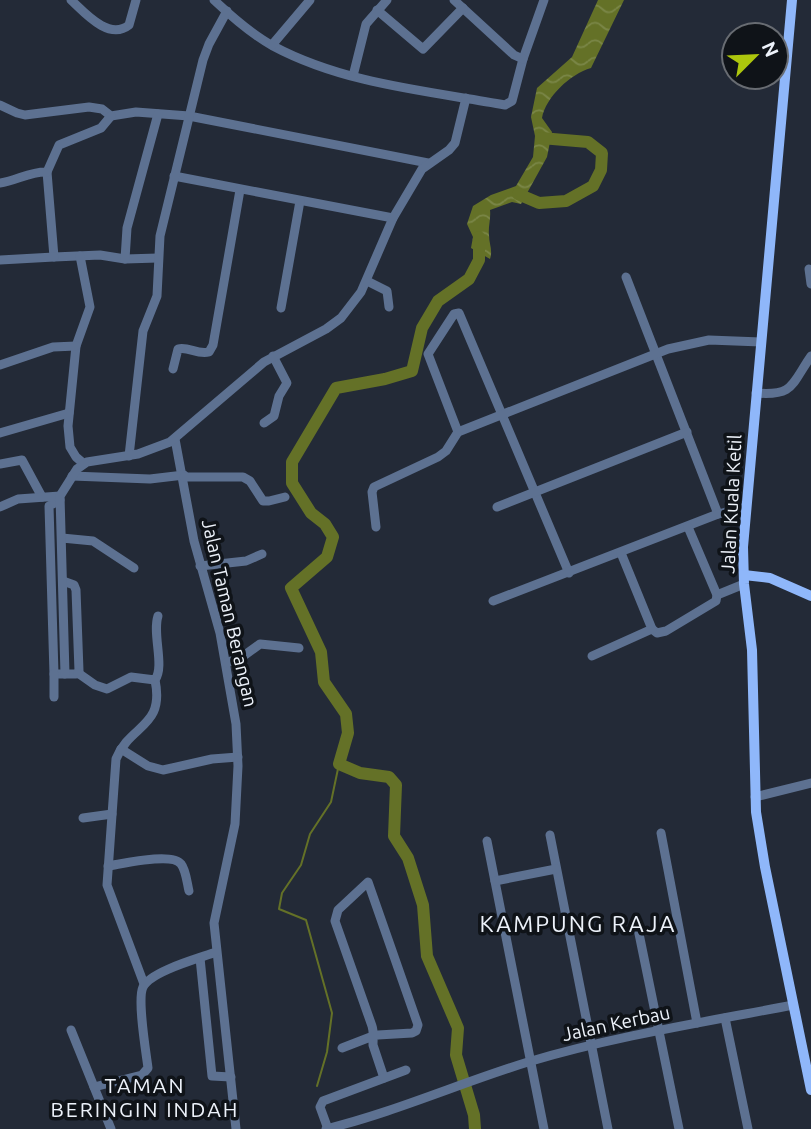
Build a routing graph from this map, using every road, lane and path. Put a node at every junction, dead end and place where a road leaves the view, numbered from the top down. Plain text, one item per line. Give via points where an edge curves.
1 (71, 0) edge
2 (136, 0) edge
3 (310, 0) edge
4 (387, 0) edge
5 (454, 0) edge
6 (544, 0) edge
7 (792, 0) edge
8 (219, 1) edge
9 (463, 8) junction
10 (377, 10) junction
11 (227, 12) junction
12 (272, 45) junction
13 (523, 59) junction
14 (353, 76) junction
15 (466, 98) junction
16 (0, 105) edge
17 (158, 114) junction
18 (111, 116) junction
19 (189, 116) junction
20 (428, 163) junction
21 (47, 172) junction
22 (174, 176) junction
23 (0, 183) edge
24 (240, 190) junction
25 (300, 201) junction
26 (393, 218) junction
27 (80, 256) junction
28 (54, 257) junction
29 (158, 258) junction
30 (125, 259) junction
31 (0, 260) edge
32 (809, 269) dead end
33 (626, 277) dead end
34 (366, 281) junction
35 (811, 284) edge
36 (389, 307) dead end
37 (281, 308) dead end
38 (761, 342) junction
39 (76, 346) junction
40 (657, 353) junction
41 (273, 356) junction
42 (811, 356) edge
43 (0, 365) edge
44 (173, 369) dead end
45 (756, 393) junction
46 (69, 413) junction
47 (502, 414) junction
48 (264, 423) dead end
49 (458, 432) junction
50 (687, 432) junction
51 (0, 433) edge
52 (175, 439) junction
53 (129, 456) junction
54 (83, 463) junction
55 (0, 464) edge
56 (72, 476) junction
57 (184, 476) junction
58 (534, 492) junction
59 (42, 497) junction
60 (285, 497) dead end
61 (60, 498) junction
62 (0, 506) edge
63 (497, 507) dead end
64 (746, 507) junction
65 (718, 514) junction
66 (376, 527) dead end
67 (688, 527) junction
68 (62, 538) junction
69 (621, 553) junction
70 (262, 554) dead end
71 (200, 566) junction
72 (134, 568) dead end
73 (569, 573) junction
74 (744, 579) junction
75 (63, 581) junction
76 (717, 595) junction
77 (811, 596) edge
78 (493, 601) dead end
79 (158, 616) dead end
80 (652, 629) junction
81 (299, 648) dead end
82 (592, 656) dead end
83 (226, 663) junction
84 (78, 673) junction
85 (54, 674) junction
86 (65, 674) junction
87 (155, 680) junction
88 (54, 697) dead end
89 (121, 749) junction
90 (238, 757) junction
91 (811, 782) edge
92 (755, 797) junction
93 (113, 814) junction
94 (83, 818) dead end
95 (661, 833) dead end
96 (550, 835) dead end
97 (487, 841) dead end
98 (108, 866) junction
99 (556, 869) junction
100 (495, 881) junction
101 (189, 891) dead end
102 (636, 919) dead end
103 (216, 952) junction
104 (200, 958) junction
105 (144, 984) junction
106 (793, 1005) junction
107 (725, 1018) junction
108 (697, 1023) junction
109 (71, 1030) dead end
110 (659, 1031) junction
111 (373, 1036) junction
112 (590, 1045) junction
113 (342, 1048) dead end
114 (530, 1062) junction
115 (406, 1070) dead end
116 (230, 1077) junction
117 (384, 1079) junction
118 (94, 1087) junction
119 (811, 1090) edge
120 (111, 1129) edge
121 (236, 1129) edge
122 (327, 1129) edge
123 (544, 1129) edge
124 (608, 1129) edge
125 (679, 1129) edge
126 (748, 1129) edge

1 - 2 street via 94,22 121,29 129,25
3 - 12 street
4 - 10 street
5 - 9 street
6 - 13 street
7 - 38 main road, Jalan Kuala Ketil
8 - 11 street
9 - 10 street via 423,49
9 - 13 street
10 - 14 street via 366,24
11 - 12 street
11 - 19 street via 209,44
12 - 14 street
13 - 15 street via 509,104
14 - 15 street
15 - 20 street via 453,147
16 - 18 street via 25,115 89,107
17 - 18 street
17 - 19 street
17 - 30 street via 127,228
18 - 21 street via 101,128 59,145
19 - 20 street
19 - 22 street
20 - 26 street
21 - 23 street
21 - 28 street
22 - 24 street
22 - 29 street
24 - 25 street
24 - 44 street via 213,345 205,354 178,349
25 - 26 street
25 - 37 street
26 - 34 street
27 - 28 street
27 - 30 street
27 - 39 street via 90,307
28 - 31 street
29 - 30 street
29 - 53 street via 158,296 143,331
32 - 35 street
33 - 40 street
34 - 36 street via 387,291
34 - 41 street via 341,318
38 - 40 street via 709,340
38 - 45 main road, Jalan Kuala Ketil
39 - 43 street via 52,347
39 - 46 street
40 - 47 street
40 - 50 street
41 - 48 street via 287,383 274,416
41 - 52 street
42 - 45 street via 786,391
45 - 64 main road, Jalan Kuala Ketil
46 - 51 street
46 - 54 street via 70,447
47 - 49 street
47 - 49 street via 457,313 428,354
47 - 58 street
49 - 66 street via 438,457 374,487
50 - 58 street
50 - 65 street
52 - 53 street
52 - 57 street, Jalan Taman Berangan
53 - 54 street
54 - 56 street
55 - 59 street via 22,460
56 - 57 street
56 - 61 street
57 - 60 street via 243,477 265,502
57 - 71 street, Jalan Taman Berangan
58 - 63 street
58 - 73 street
59 - 61 street
59 - 62 street
61 - 68 street
61 - 85 street via 49,506
64 - 65 street
64 - 74 main road, Jalan Kuala Ketil
65 - 67 street
67 - 69 street
67 - 76 street
68 - 72 street via 93,541
68 - 75 street
69 - 73 street
69 - 80 street
70 - 71 street via 246,561
71 - 83 street, Jalan Taman Berangan
73 - 78 street
74 - 76 street
74 - 77 main road via 770,578
74 - 92 main road, Jalan Kuala Ketil via 752,650
75 - 84 street via 76,590
75 - 86 street
76 - 80 street via 713,604 666,631
79 - 87 street via 159,673
80 - 82 street
81 - 83 street via 260,644
83 - 90 street, Jalan Taman Berangan
84 - 86 street
84 - 87 street via 107,689 126,678
85 - 86 street
85 - 88 street
87 - 89 street via 158,694 153,714
89 - 90 street via 163,770
89 - 93 street via 116,759
90 - 103 street, Jalan Taman Berangan via 229,858 215,912
91 - 92 street
92 - 106 main road, Jalan Kuala Ketil
93 - 94 street
93 - 98 street
95 - 108 street
96 - 99 street
97 - 100 street
98 - 101 street via 174,859 182,866
98 - 105 street via 107,885
99 - 100 street
99 - 112 street
100 - 114 street
102 - 110 street
103 - 104 street
103 - 116 street, Jalan Taman Berangan
104 - 105 street
104 - 116 street via 212,1076
105 - 118 street via 141,996 148,1068 142,1075
106 - 107 street, Jalan Kerbau
106 - 119 main road, Jalan Kuala Ketil
107 - 108 street, Jalan Kerbau
107 - 126 street
108 - 110 street, Jalan Kerbau
109 - 118 street
110 - 112 street, Jalan Kerbau
110 - 125 street
111 - 111 street via 412,1033 418,1025 368,882 338,910 335,921
111 - 113 street
111 - 117 street
112 - 114 street, Jalan Kerbau
112 - 124 street
114 - 122 street, Jalan Kerbau
114 - 123 street
115 - 117 street
116 - 121 street, Jalan Taman Berangan
117 - 122 street via 323,1101 320,1107
118 - 120 street

